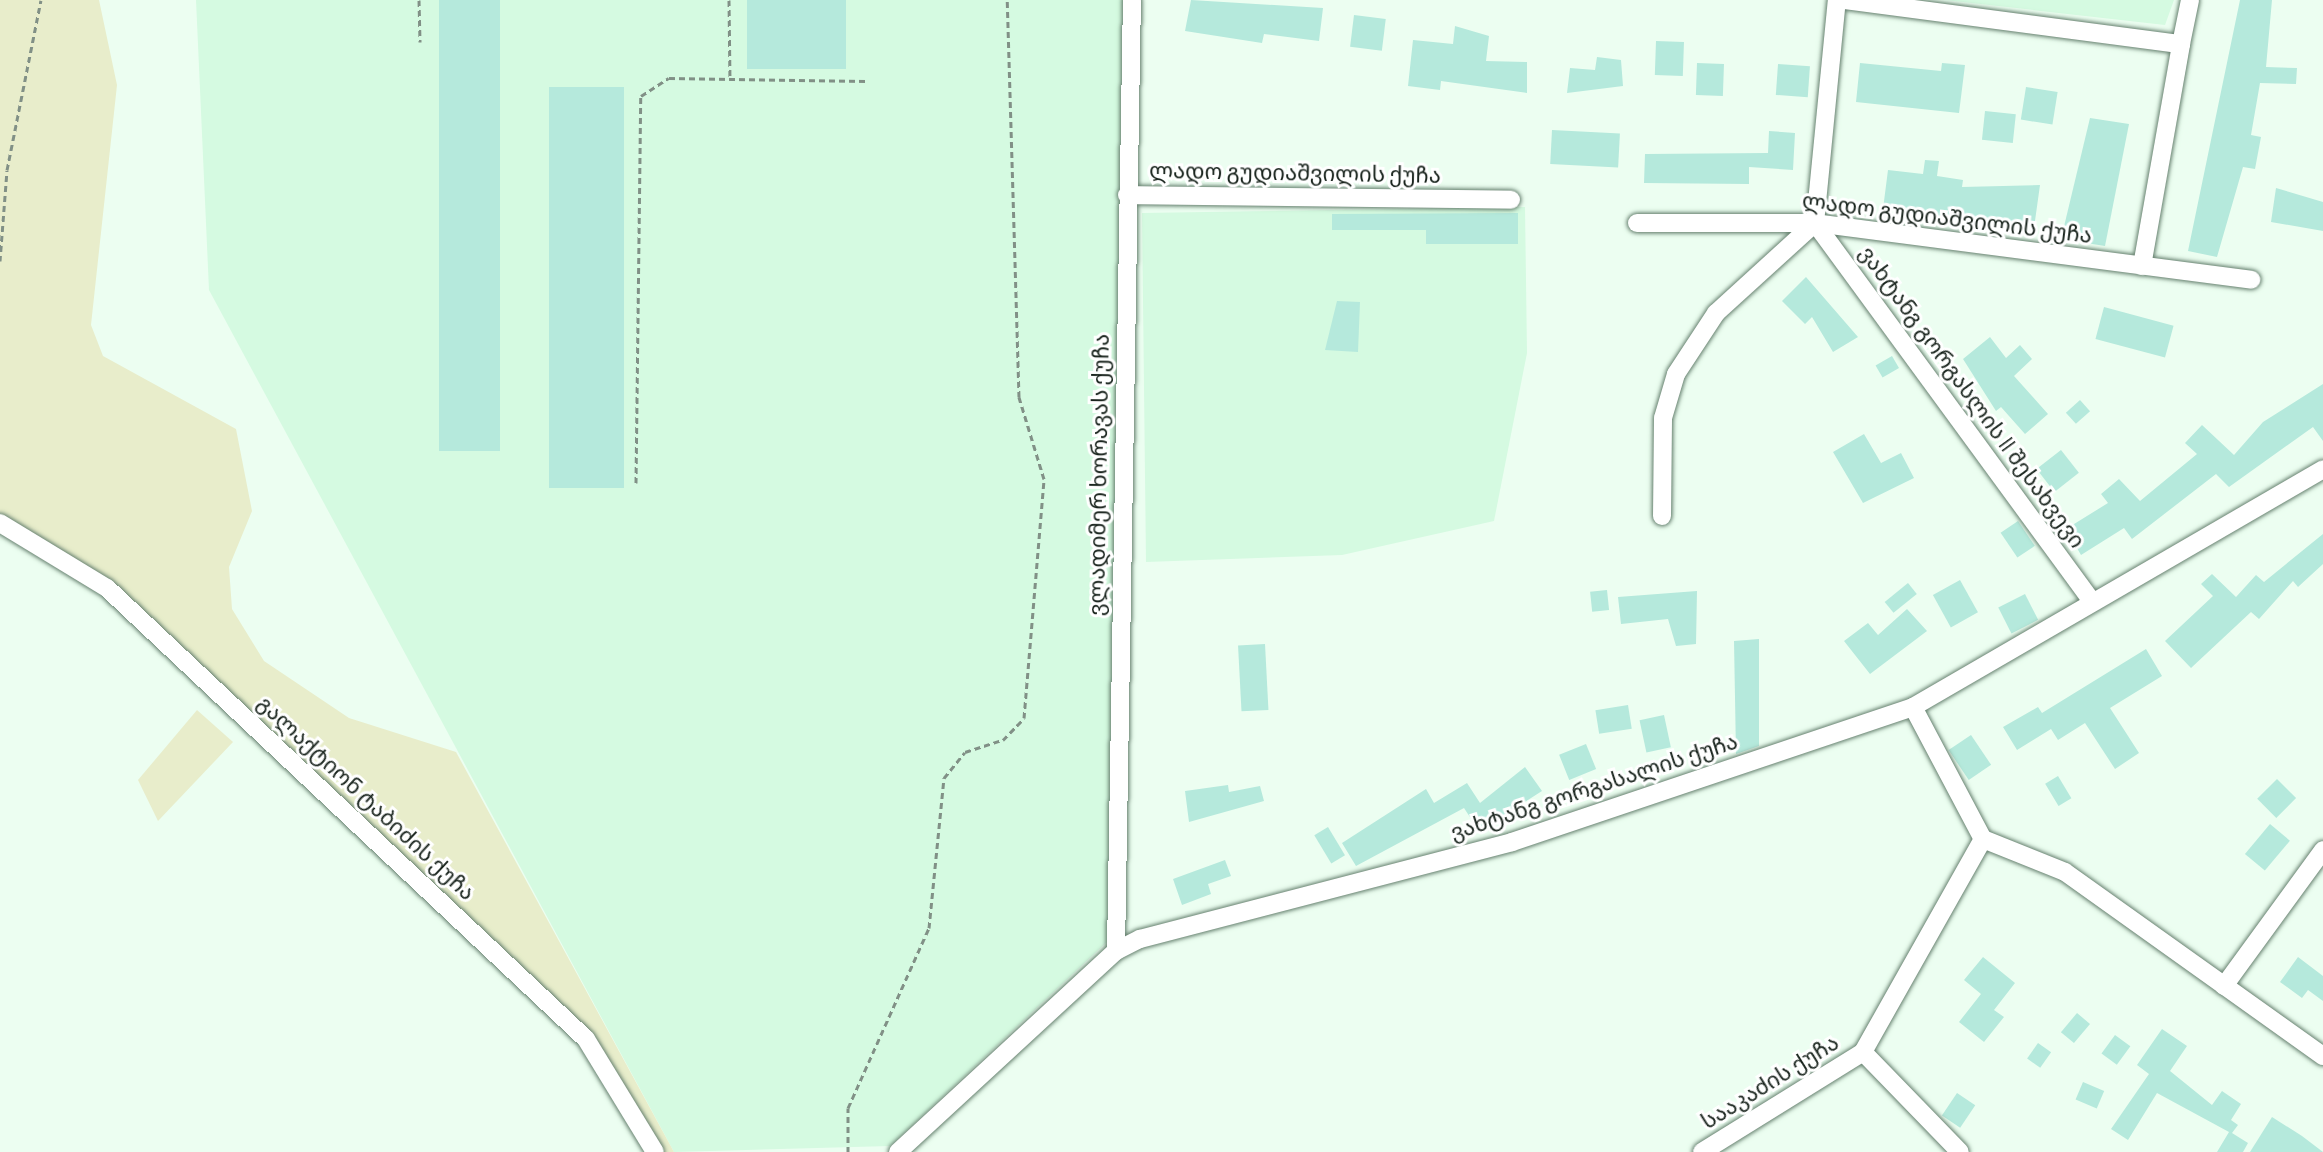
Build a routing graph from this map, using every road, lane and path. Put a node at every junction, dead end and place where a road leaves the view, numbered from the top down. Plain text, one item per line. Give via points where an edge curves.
1 (41, 0) edge
2 (419, 0) edge
3 (729, 0) edge
4 (1007, 0) edge
5 (1132, 0) edge
6 (1837, 0) edge
7 (1845, 0) edge
8 (2190, 0) edge
9 (420, 42) dead end
10 (2181, 44) junction
11 (730, 79) junction
12 (866, 81) dead end
13 (1127, 195) junction
14 (1511, 200) dead end
15 (1637, 223) dead end
16 (1815, 223) junction
17 (0, 261) edge
18 (2142, 266) junction
19 (2251, 280) dead end
20 (2323, 469) edge
21 (636, 483) dead end
22 (1662, 516) dead end
23 (0, 523) edge
24 (2090, 599) junction
25 (1913, 707) junction
26 (1983, 839) junction
27 (2323, 850) edge
28 (1116, 951) junction
29 (2224, 986) junction
30 (1863, 1052) junction
31 (2323, 1056) edge
32 (655, 1152) edge
33 (848, 1152) edge
34 (898, 1152) edge
35 (1702, 1152) edge
36 (1960, 1152) edge

1 - 17 path via 7,170
2 - 9 path
3 - 11 path
4 - 33 path via 1019,397 1044,479 1024,718 1003,740 965,752 944,778 929,928 848,1108
5 - 13 street, ვლადიმერ ხორავას ქუჩა
6 - 16 street
7 - 10 street
8 - 10 street
10 - 18 street
11 - 12 path
11 - 21 path via 669,78 651,84 635,110
13 - 14 street, ლადო გუდიაშვილის ქუჩა
13 - 28 street, ვლადიმერ ხორავას ქუჩა
15 - 16 street, ლადო გუდიაშვილის ქუჩა
16 - 18 street, ლადო გუდიაშვილის ქუჩა
16 - 22 street via 1716,313 1676,374 1663,418
16 - 24 street, ვახტანგ გორგასლის II შესახვევი
18 - 19 street, ლადო გუდიაშვილის ქუჩა
20 - 24 street, ვახტანგ გორგასალის ქუჩა
23 - 32 street, გალაქტიონ ტაბიძის ქუჩა via 107,588 586,1039
24 - 25 street, ვახტანგ გორგასალის ქუჩა
25 - 26 street
25 - 28 street, ვახტანგ გორგასალის ქუჩა via 1512,842
26 - 29 street via 2065,872
26 - 30 street
27 - 29 street
28 - 34 street, ვახტანგ გორგასალის ქუჩა
29 - 31 street
30 - 35 street, სააკაძის ქუჩა
30 - 36 street

